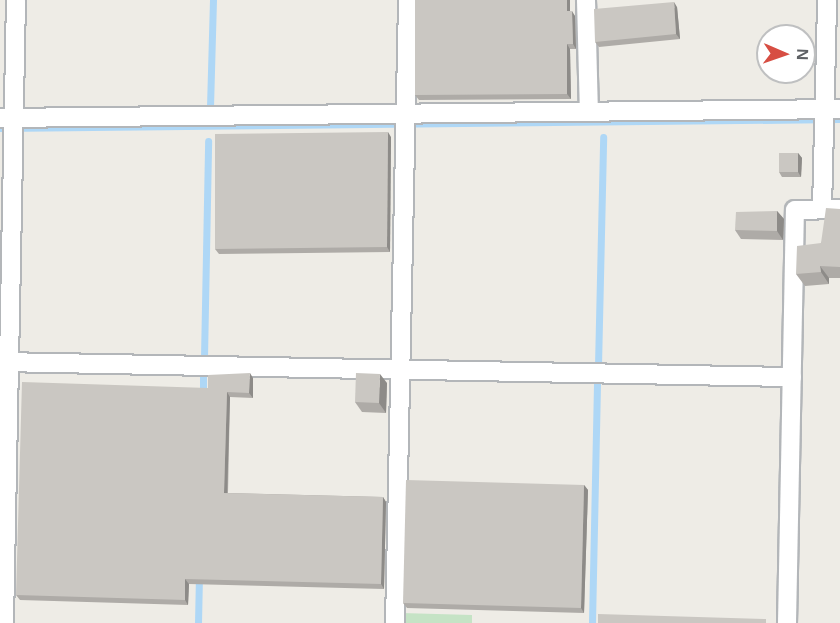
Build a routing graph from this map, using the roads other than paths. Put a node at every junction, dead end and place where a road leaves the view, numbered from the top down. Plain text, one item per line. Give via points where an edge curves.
1 (16, 0) edge
2 (408, 0) edge
3 (586, 0) edge
4 (827, 0) edge
5 (589, 111) junction
6 (828, 114) edge
7 (406, 120) junction
8 (10, 123) edge
9 (831, 209) edge
10 (4, 362) edge
11 (400, 370) junction
12 (792, 377) junction
13 (4, 623) edge
14 (395, 623) edge
15 (788, 623) edge

1 - 8 street
2 - 7 street
3 - 5 street
4 - 6 street
5 - 6 street
5 - 7 street
6 - 9 street
7 - 8 street
7 - 11 street
8 - 10 street
9 - 12 street via 795,210
10 - 11 street
10 - 13 street
11 - 12 street
11 - 14 street
12 - 15 street

